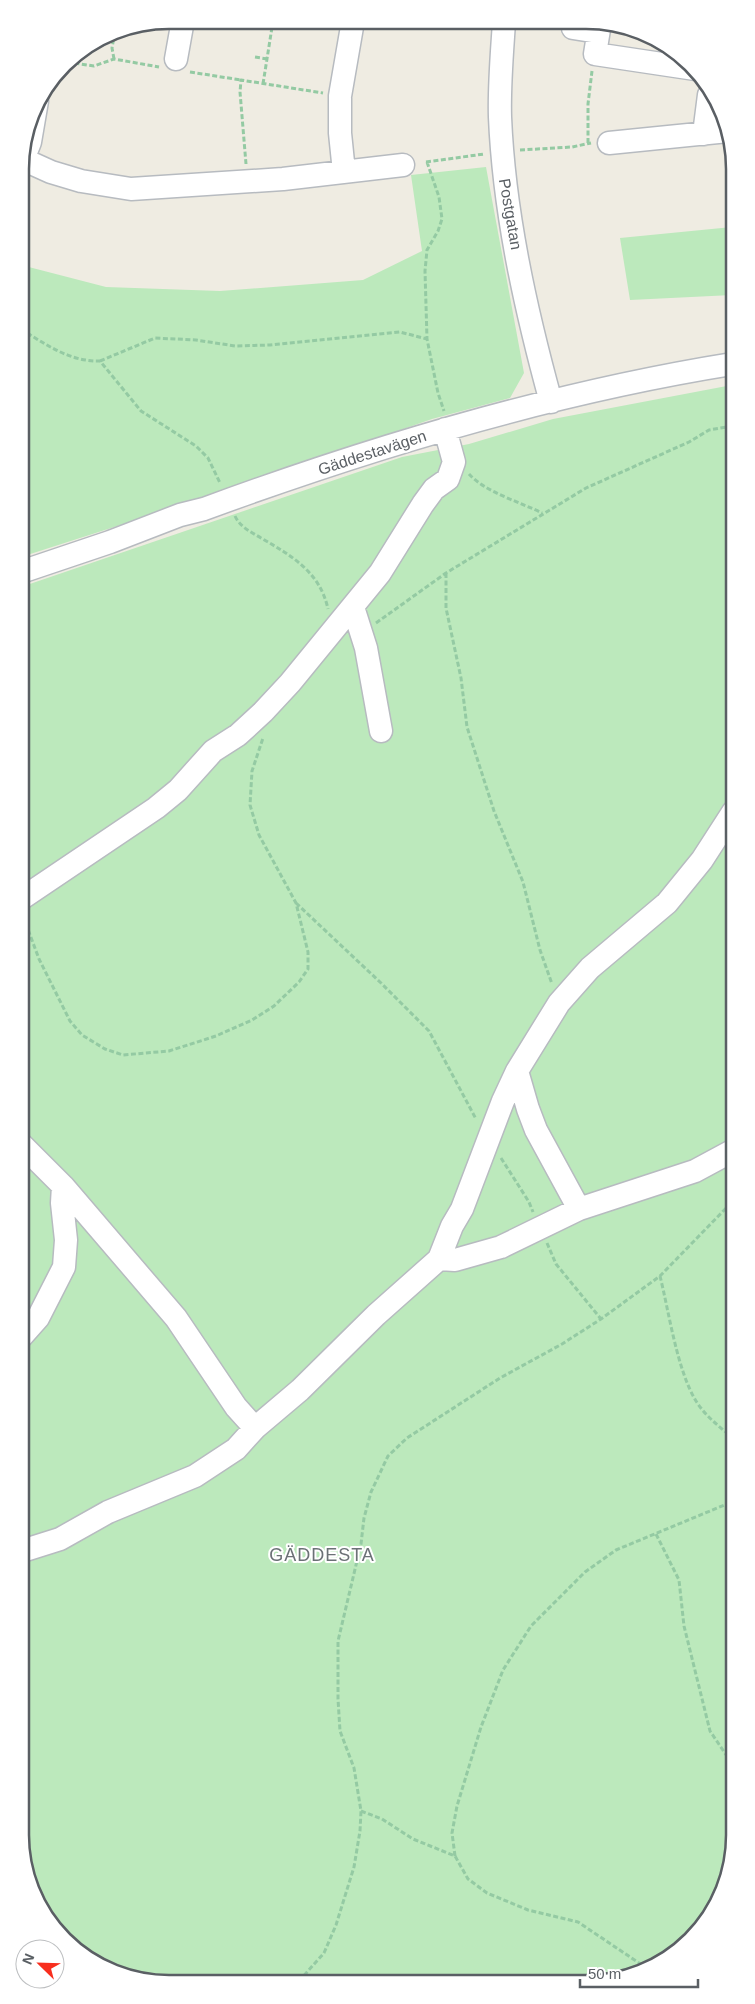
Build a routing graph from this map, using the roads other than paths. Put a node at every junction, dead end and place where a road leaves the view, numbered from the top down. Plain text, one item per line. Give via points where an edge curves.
1 (181, 29) edge
2 (352, 29) edge
3 (504, 29) edge
4 (576, 29) edge
5 (597, 36) edge
6 (678, 63) edge
7 (175, 66) road end
8 (708, 100) edge
9 (721, 132) edge
10 (704, 134) junction
11 (609, 143) dead end
12 (29, 162) edge
13 (403, 165) road end
14 (344, 172) junction
15 (726, 365) edge
16 (551, 402) junction
17 (445, 429) junction
18 (29, 569) edge
19 (353, 607) junction
20 (381, 731) dead end
21 (726, 823) edge
22 (29, 894) edge
23 (517, 1071) junction
24 (29, 1152) edge
25 (726, 1154) edge
26 (63, 1186) junction
27 (579, 1209) junction
28 (439, 1260) junction
29 (29, 1328) edge
30 (255, 1428) junction
31 (29, 1549) edge

1 - 7 street
2 - 14 street via 340,96
3 - 16 street, Postgatan via 500,115 504,171 528,307
4 - 5 street
5 - 6 street
8 - 10 street
9 - 10 street
10 - 11 street
12 - 14 street via 81,181 131,189
13 - 14 street
15 - 16 street, Gäddestavägen via 610,387
16 - 17 street, Gäddestavägen
17 - 18 street, Gäddestavägen via 180,515
17 - 19 street via 454,462 448,479 434,489 380,573
19 - 20 street via 366,648
19 - 22 street via 264,712 213,751 178,790
21 - 23 street via 702,860 667,903 590,968 559,1003
23 - 27 street via 536,1130
23 - 28 street
24 - 26 street
25 - 27 street via 695,1171
26 - 29 street via 64,1267 38,1318
26 - 30 street via 176,1318 236,1407
27 - 28 street via 493,1250 455,1260
28 - 30 street
30 - 31 street via 236,1450 195,1476 108,1512 60,1539

